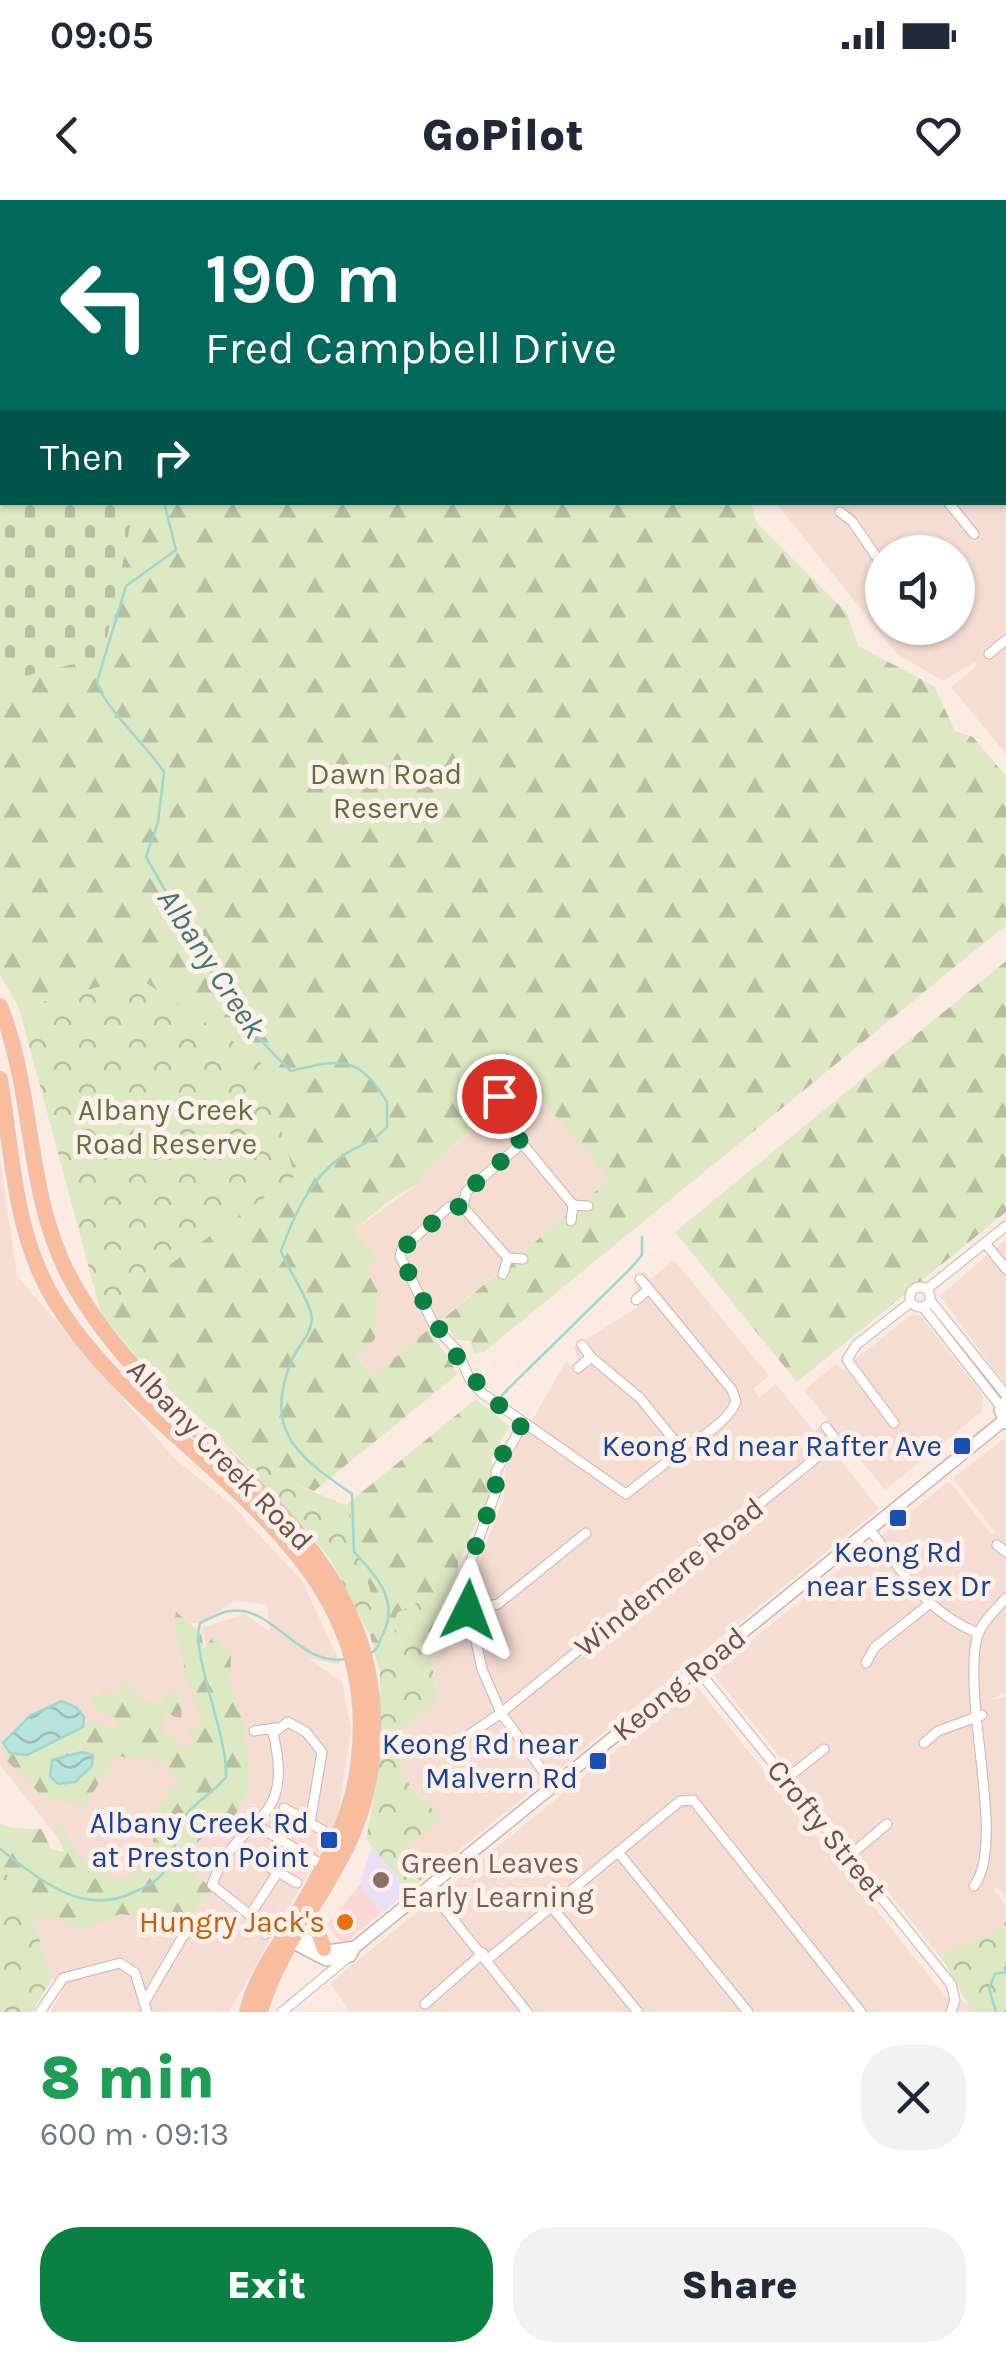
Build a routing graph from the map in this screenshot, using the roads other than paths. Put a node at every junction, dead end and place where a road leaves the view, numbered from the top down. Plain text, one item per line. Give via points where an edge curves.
1 (834, 505) edge
2 (950, 505) edge
3 (974, 534) dead end
4 (865, 543) edge
5 (1006, 640) edge
6 (989, 654) dead end
7 (0, 1006) edge
8 (21, 1075) junction
9 (0, 1080) edge
10 (499, 1096) dead end
11 (479, 1112) dead end
12 (498, 1114) junction
13 (522, 1143) junction
14 (573, 1204) junction
15 (463, 1206) junction
16 (588, 1206) dead end
17 (571, 1220) dead end
18 (1006, 1226) edge
19 (985, 1243) junction
20 (508, 1258) junction
21 (523, 1259) dead end
22 (1006, 1269) edge
23 (503, 1274) dead end
24 (640, 1279) dead end
25 (649, 1290) junction
26 (927, 1298) junction
27 (636, 1300) dead end
28 (911, 1302) junction
29 (582, 1345) dead end
30 (591, 1357) junction
31 (578, 1368) dead end
32 (1004, 1401) edge
33 (1005, 1422) edge
34 (894, 1423) dead end
35 (522, 1424) junction
36 (826, 1427) dead end
37 (837, 1441) junction
38 (678, 1444) junction
39 (848, 1454) dead end
40 (870, 1530) junction
41 (586, 1532) dead end
42 (1006, 1598) edge
43 (928, 1604) junction
44 (468, 1610) junction
45 (978, 1632) junction
46 (356, 1649) junction
47 (866, 1663) dead end
48 (698, 1670) junction
49 (501, 1714) junction
50 (982, 1715) junction
51 (275, 1728) junction
52 (254, 1731) dead end
53 (924, 1743) dead end
54 (992, 1746) dead end
55 (824, 1749) dead end
56 (447, 1750) dead end
57 (786, 1779) junction
58 (362, 1783) junction
59 (554, 1786) junction
60 (284, 1808) dead end
61 (310, 1823) junction
62 (886, 1824) dead end
63 (258, 1826) junction
64 (322, 1830) dead end
65 (243, 1852) dead end
66 (618, 1852) junction
67 (848, 1857) junction
68 (324, 1866) junction
69 (998, 1870) dead end
70 (278, 1872) junction
71 (297, 1882) dead end
72 (974, 1886) dead end
73 (428, 1888) junction
74 (552, 1906) junction
75 (311, 1914) junction
76 (250, 1916) junction
77 (192, 1922) dead end
78 (264, 1934) dead end
79 (291, 1936) junction
80 (355, 1947) junction
81 (329, 1954) junction
82 (485, 1956) junction
83 (346, 1959) junction
84 (322, 1977) junction
85 (425, 2004) dead end
86 (145, 2007) edge
87 (40, 2012) edge
88 (246, 2012) edge
89 (260, 2012) edge
90 (282, 2012) edge
91 (527, 2012) edge
92 (638, 2012) edge
93 (748, 2012) edge
94 (861, 2012) edge
95 (951, 2012) edge

1 - 4 street
2 - 3 street
5 - 6 street
7 - 8 main road, Albany Creek Road
8 - 9 street
8 - 46 main road, Albany Creek Road via 42,1200 70,1278 132,1363 297,1528 338,1588
9 - 46 main road, Albany Creek Road via 20,1213 52,1296 119,1384 301,1554
10 - 12 street
11 - 12 street
12 - 13 street
13 - 14 street
13 - 15 street via 466,1192
14 - 16 street
14 - 17 street
15 - 20 street
15 - 35 street via 450,1208 400,1256 470,1380
18 - 19 street
19 - 22 street
19 - 26 street
20 - 21 street
20 - 23 street
24 - 25 street
25 - 27 street
25 - 38 street via 735,1395 732,1411 694,1441
26 - 28 street
26 - 28 street via 915,1288
26 - 32 street
28 - 34 street via 856,1345 848,1360
29 - 30 street
30 - 31 street
30 - 38 street via 640,1398
32 - 33 street, Keong Road
33 - 40 street, Keong Road
35 - 38 street via 626,1494 672,1458
35 - 44 street via 496,1471 494,1499 469,1566
36 - 37 street
37 - 39 street
37 - 49 street, Windemere Road
40 - 43 street
40 - 48 street, Keong Road
41 - 44 street via 498,1604
42 - 45 street
43 - 45 street
43 - 47 street via 875,1647
44 - 49 street
45 - 50 street via 974,1685
46 - 58 main road, Albany Creek Road via 374,1717
48 - 57 street, Crofty Street
48 - 59 street, Keong Road
49 - 56 street, Windemere Road
49 - 59 street
50 - 53 street
50 - 54 street
51 - 52 street
51 - 61 street via 295,1724 322,1752
51 - 63 street via 281,1769 275,1799
55 - 57 street
57 - 67 street, Crofty Street
58 - 68 main road, Albany Creek Road
58 - 75 main road, Albany Creek Road via 349,1845
59 - 73 street, Keong Road
60 - 61 street
61 - 64 street
62 - 67 street
63 - 68 street
63 - 76 street via 236,1840 212,1882
65 - 70 street
66 - 74 street
66 - 93 street
66 - 94 street via 680,1801 693,1800
67 - 95 street, Crofty Street via 955,1991
68 - 79 main road, Albany Creek Road
69 - 72 street
70 - 71 street
70 - 76 street
73 - 80 street, Keong Road
73 - 82 street
74 - 82 street
74 - 92 street
75 - 79 main road, Albany Creek Road
75 - 81 main road
76 - 78 street
77 - 86 street
79 - 81 street
79 - 88 main road, Albany Creek Road
79 - 89 main road, Albany Creek Road
80 - 81 street, Keong Road
80 - 83 street, Keong Road
81 - 83 street
81 - 84 street, Keong Road
82 - 85 street
82 - 91 street
83 - 84 street, Keong Road
84 - 90 street, Keong Road
86 - 87 street via 135,1974 120,1963 63,1978

